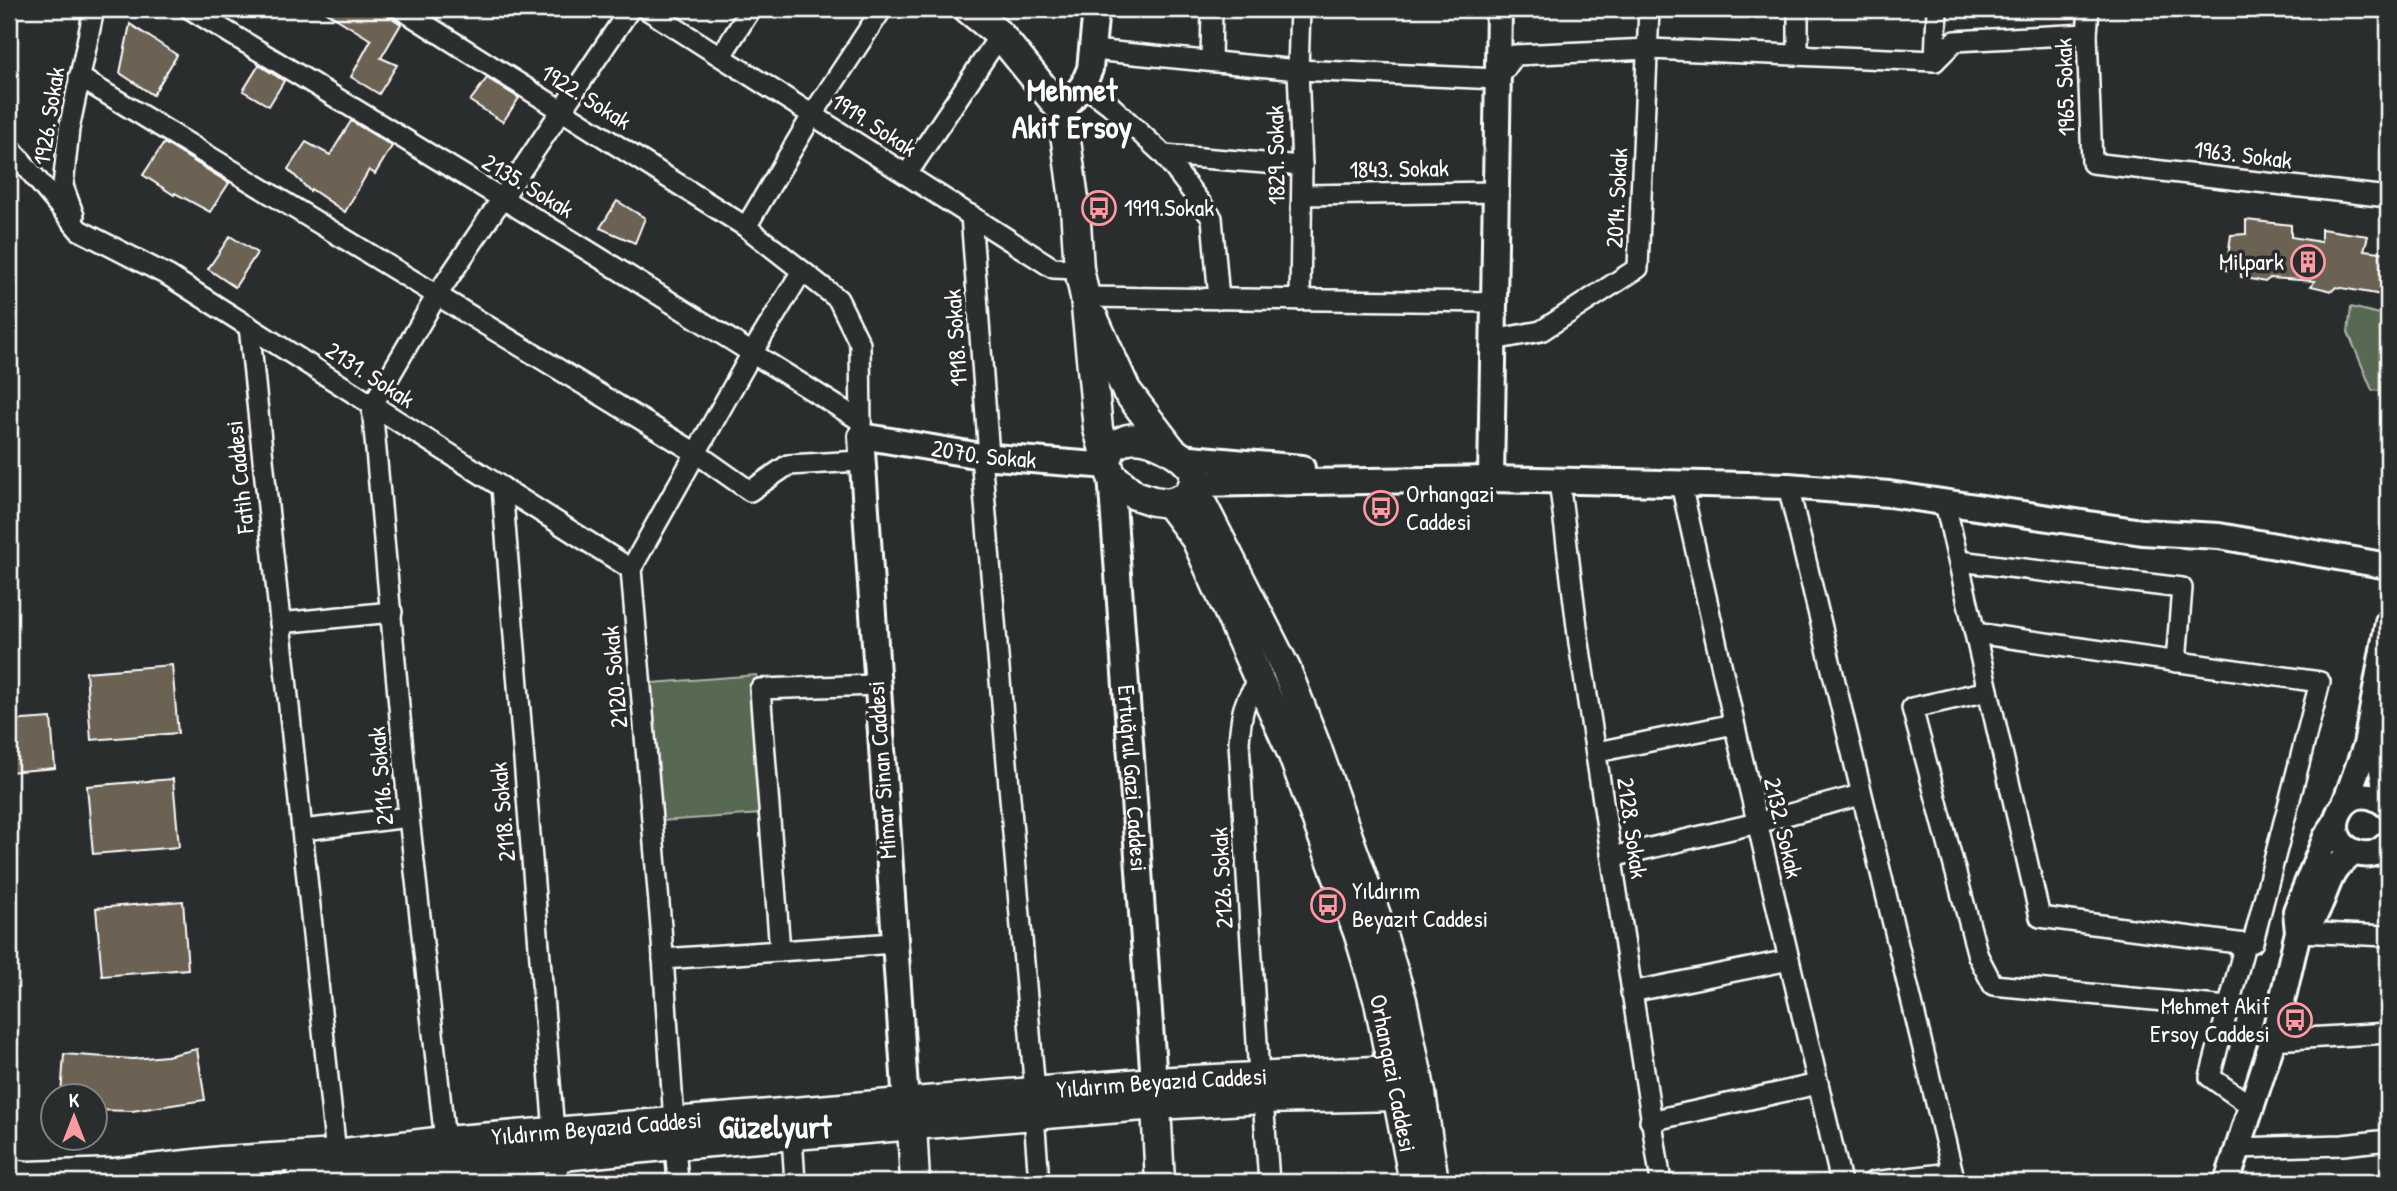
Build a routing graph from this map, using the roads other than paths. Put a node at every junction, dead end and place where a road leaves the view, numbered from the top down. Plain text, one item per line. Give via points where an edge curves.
1 (94, 9) edge
2 (190, 9) edge
3 (401, 9) edge
4 (629, 9) edge
5 (646, 9) edge
6 (751, 9) edge
7 (882, 9) edge
8 (1096, 9) edge
9 (1212, 9) edge
10 (1300, 9) edge
11 (1499, 9) edge
12 (1649, 9) edge
13 (1798, 9) edge
14 (1937, 9) edge
15 (2089, 9) edge
16 (975, 11) edge
17 (2087, 34) junction
18 (1000, 35) junction
19 (1649, 49) junction
20 (1093, 50) junction
21 (1798, 55) junction
22 (721, 56) junction
23 (1212, 61) junction
24 (1935, 61) junction
25 (1298, 70) junction
26 (79, 77) junction
27 (1498, 79) junction
28 (1083, 85) junction
29 (561, 110) junction
30 (1062, 111) junction
31 (813, 114) junction
32 (9, 146) edge
33 (1164, 155) junction
34 (2092, 163) joint
35 (1302, 166) junction
36 (907, 174) junction
37 (1496, 192) junction
38 (1302, 195) junction
39 (2388, 197) edge
40 (503, 198) junction
41 (971, 215) junction
42 (746, 227) junction
43 (79, 230) junction
44 (1079, 268) junction
45 (802, 271) junction
46 (437, 295) junction
47 (1085, 297) junction
48 (1219, 299) junction
49 (1300, 300) junction
50 (1494, 302) junction
51 (249, 327) junction
52 (1493, 340) junction
53 (752, 353) junction
54 (372, 406) junction
55 (861, 428) junction
56 (696, 453) junction
57 (1176, 454) junction
58 (985, 456) junction
59 (862, 461) junction
60 (1109, 466) junction
61 (1491, 479) junction
62 (1559, 480) junction
63 (1681, 484) junction
64 (1193, 485) junction
65 (1788, 486) junction
66 (502, 487) junction
67 (1168, 503) junction
68 (1945, 503) junction
69 (2142, 532) junction
70 (1959, 561) junction
71 (2388, 566) edge
72 (631, 569) junction
73 (2388, 582) edge
74 (392, 612) junction
75 (2388, 622) edge
76 (281, 623) junction
77 (1975, 633) junction
78 (2176, 662) junction
79 (1260, 682) junction
80 (876, 685) junction
81 (1988, 691) junction
82 (2388, 710) edge
83 (1734, 724) junction
84 (1597, 752) junction
85 (1860, 795) junction
86 (2388, 805) edge
87 (2340, 813) junction
88 (409, 817) junction
89 (1757, 823) junction
90 (303, 830) junction
91 (2375, 852) edge
92 (1612, 857) junction
93 (2298, 932) junction
94 (2388, 936) edge
95 (894, 943) junction
96 (2245, 944) junction
97 (780, 951) junction
98 (663, 959) junction
99 (1789, 960) junction
100 (1631, 992) junction
101 (2228, 1007) junction
102 (2388, 1033) edge
103 (2273, 1040) junction
104 (1407, 1083) junction
105 (1818, 1084) junction
106 (1261, 1088) junction
107 (1155, 1094) junction
108 (1035, 1104) junction
109 (2251, 1106) junction
110 (909, 1115) junction
111 (1650, 1121) junction
112 (675, 1133) junction
113 (792, 1137) junction
114 (2388, 1140) edge
115 (445, 1141) junction
116 (2237, 1148) junction
117 (557, 1157) edge
118 (336, 1172) edge
119 (9, 1174) edge
120 (436, 1176) edge
121 (1954, 1177) edge
122 (298, 1182) edge
123 (678, 1182) edge
124 (795, 1182) edge
125 (915, 1182) edge
126 (1040, 1182) edge
127 (1160, 1182) edge
128 (1269, 1182) edge
129 (1414, 1182) edge
130 (1434, 1182) edge
131 (1661, 1182) edge
132 (1841, 1182) edge
133 (1873, 1182) edge
134 (2227, 1182) edge

1 - 26 street, 1926. Sokak
2 - 40 street, 2135. Sokak
3 - 29 street, 1922. Sokak
4 - 29 street
5 - 22 street, 1919. Sokak
6 - 22 street
7 - 31 street
8 - 20 street
9 - 23 street
10 - 25 street, 1829. Sokak
11 - 27 street
12 - 19 street, 2014. Sokak
13 - 21 street
14 - 24 street
15 - 17 street, 1965. Sokak
16 - 18 main road
17 - 24 street via 1955,41
17 - 34 street, 1965. Sokak
18 - 30 main road
18 - 36 street
19 - 21 street
19 - 27 street via 1515,55
19 - 52 street, 2014. Sokak via 1638,268 1541,331
20 - 23 street
20 - 28 street
21 - 24 street
22 - 31 street, 1919. Sokak
23 - 25 street
25 - 27 street
25 - 35 street, 1829. Sokak
26 - 43 street, 1926. Sokak via 63,186
26 - 46 street
27 - 37 street
28 - 30 street
28 - 33 street
29 - 40 street
29 - 42 street, 1922. Sokak
30 - 44 main road
31 - 36 street, 1919. Sokak
31 - 42 street
32 - 43 street
33 - 35 street
33 - 48 street via 1212,218
34 - 39 street, 1963. Sokak
35 - 38 street, 1829. Sokak
36 - 41 street, 1919. Sokak
37 - 38 street, 1843. Sokak
37 - 50 street
38 - 49 street, 1829. Sokak
40 - 46 street
40 - 53 street, 2135. Sokak
41 - 44 street, 1919. Sokak via 1053,268
41 - 58 street, 1918. Sokak
42 - 45 street, 1922. Sokak
43 - 51 street, 2131. Sokak via 169,276
44 - 47 main road
45 - 53 street
45 - 55 street, 1922. Sokak via 838,299 860,344
46 - 54 street
46 - 56 street
47 - 48 street
47 - 57 main road via 1126,390
47 - 60 main road via 1098,429
48 - 49 street
49 - 50 street
50 - 52 street
51 - 54 street, 2131. Sokak
51 - 76 street, Fatih Caddesi
52 - 61 street
53 - 55 street, 2135. Sokak via 839,407
53 - 56 street
54 - 66 street, 2131. Sokak
54 - 74 street, 2116. Sokak
55 - 58 street, 2070. Sokak
55 - 59 street, Mimar Sinan Caddesi
56 - 59 street via 750,491 788,465
56 - 72 street
57 - 60 main road via 1142,439 1129,439 1113,446
57 - 61 street via 1271,466
57 - 64 main road via 1195,473
58 - 60 street, 2070. Sokak
58 - 108 street, 1918. Sokak
59 - 80 street, Mimar Sinan Caddesi
60 - 67 main road via 1135,495
60 - 107 street, Ertuğrul Gazi Caddesi
61 - 62 street
61 - 64 street
62 - 63 street
62 - 84 street, 2128. Sokak
63 - 65 street
63 - 83 street, 2132. Sokak
64 - 67 main road via 1186,498
64 - 104 main road via 1286,669 1311,733 1402,1000
65 - 68 street
65 - 85 street
66 - 72 street, 2131. Sokak
66 - 117 street, 2118. Sokak
67 - 79 main road, Orhangazi Caddesi via 1196,539
68 - 69 street
68 - 70 street
69 - 71 street via 2218,536
69 - 73 street via 2215,553
70 - 77 street
70 - 78 street via 2182,588
72 - 98 street, 2120. Sokak
74 - 76 street
74 - 88 street, 2116. Sokak
75 - 87 street via 2366,745
76 - 90 street, Fatih Caddesi
77 - 78 street
77 - 81 street
78 - 96 street via 2320,682 2253,942
79 - 104 main road, Orhangazi Caddesi via 1292,753 1359,935
79 - 106 street, 2126. Sokak via 1249,692 1239,742
80 - 95 street, Mimar Sinan Caddesi
80 - 97 street via 760,689
81 - 96 street via 2040,917
81 - 101 street via 1912,708 1978,956 1993,985
82 - 86 street via 2381,759
83 - 84 street
83 - 89 street, 2132. Sokak
84 - 92 street, 2128. Sokak
85 - 89 street
85 - 121 street
86 - 87 street via 2361,795
87 - 91 street via 2340,841
87 - 93 street via 2296,911
88 - 90 street
88 - 115 street, 2116. Sokak
89 - 92 street
89 - 99 street, 2132. Sokak
90 - 118 street, Fatih Caddesi
91 - 93 street via 2342,860 2313,919
92 - 100 street, 2128. Sokak
93 - 94 street
93 - 103 street
95 - 97 street
95 - 110 street, Mimar Sinan Caddesi
96 - 101 street
97 - 98 street
98 - 112 street, 2120. Sokak
99 - 100 street
99 - 105 street, 2132. Sokak
100 - 111 street, 2128. Sokak
101 - 109 street via 2210,1077
102 - 103 street
103 - 109 street
104 - 106 main road, Yıldırım Beyazıd Caddesi
104 - 129 main road, Orhangazi Caddesi
104 - 130 main road
105 - 111 street
105 - 132 street, 2132. Sokak
106 - 107 main road, Yıldırım Beyazıd Caddesi
106 - 128 street, 2126. Sokak
107 - 108 main road, Yıldırım Beyazıd Caddesi
107 - 127 main road, Ertuğrul Gazi Caddesi
108 - 110 main road, Yıldırım Beyazıd Caddesi
108 - 126 street, 1918. Sokak
109 - 116 street
110 - 112 main road, Yıldırım Beyazıd Caddesi
110 - 113 main road, Yıldırım Beyazıd Caddesi
110 - 125 main road, Mimar Sinan Caddesi
111 - 131 street, 2128. Sokak
112 - 113 main road, Yıldırım Beyazıd Caddesi
112 - 117 main road, Yıldırım Beyazıd Caddesi
112 - 123 street, 2120. Sokak
113 - 124 street
114 - 116 street
115 - 117 main road, Yıldırım Beyazıd Caddesi
115 - 118 main road, Yıldırım Beyazıd Caddesi
116 - 134 street
117 - 120 main road, Yıldırım Beyazıd Caddesi
118 - 119 main road, Yıldırım Beyazıd Caddesi via 222,1161 115,1173
118 - 120 main road, Yıldırım Beyazıd Caddesi
118 - 122 main road, Yıldırım Beyazıd Caddesi
121 - 133 street

